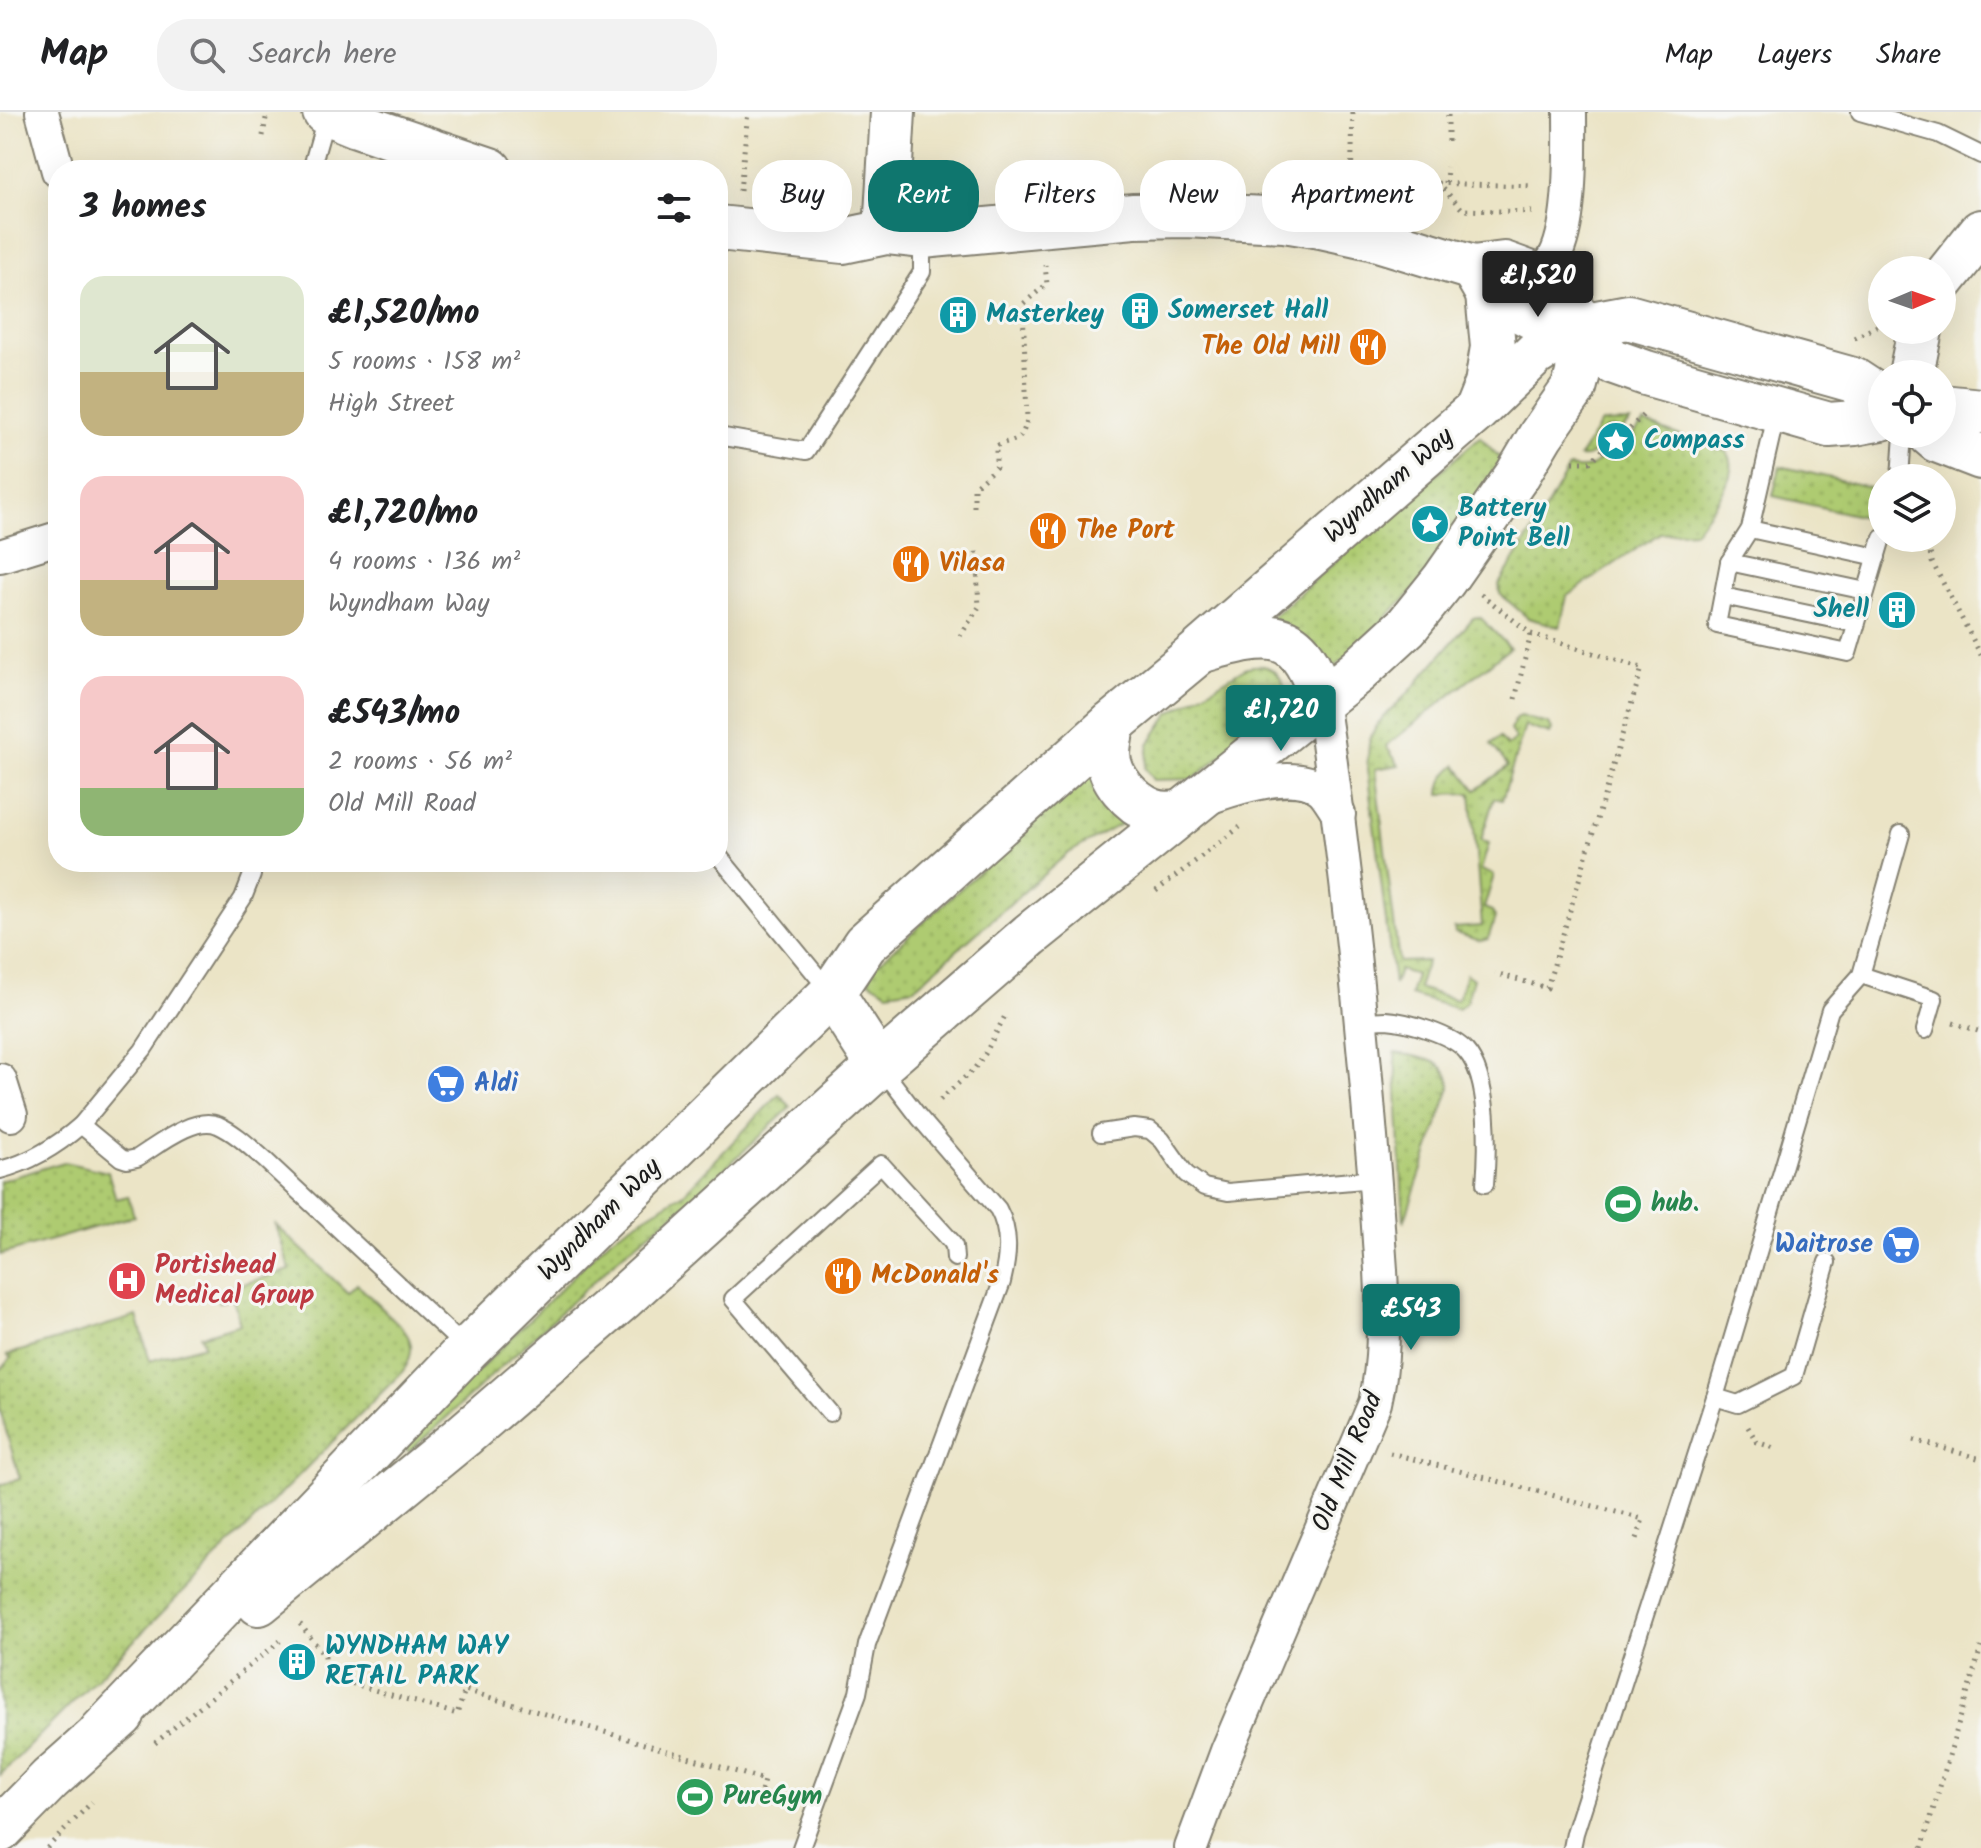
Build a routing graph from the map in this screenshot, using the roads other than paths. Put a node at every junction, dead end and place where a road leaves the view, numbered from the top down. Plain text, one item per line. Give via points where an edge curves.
1 (42, 112) edge
2 (893, 112) edge
3 (1570, 112) edge
4 (1860, 112) edge
5 (343, 116) edge
6 (1981, 155) edge
7 (55, 160) edge
8 (317, 160) edge
9 (463, 160) edge
10 (728, 229) edge
11 (1981, 232) edge
12 (904, 234) junction
13 (1956, 263) edge
14 (1537, 276) junction
15 (1481, 281) junction
16 (1580, 326) junction
17 (1868, 390) edge
18 (1956, 408) edge
19 (1476, 411) junction
20 (1777, 411) junction
21 (1981, 411) edge
22 (1868, 421) edge
23 (728, 438) edge
24 (1956, 447) edge
25 (1981, 457) edge
26 (1750, 529) junction
27 (48, 541) edge
28 (1878, 552) edge
29 (0, 556) edge
30 (1877, 557) junction
31 (1729, 562) junction
32 (1866, 591) junction
33 (1723, 596) junction
34 (1856, 624) junction
35 (1200, 651) junction
36 (1322, 700) junction
37 (1112, 724) junction
38 (1189, 808) junction
39 (1339, 814) junction
40 (1901, 834) dead end
41 (728, 867) edge
42 (252, 872) edge
43 (1861, 975) junction
44 (832, 993) junction
45 (1361, 1022) junction
46 (1925, 1030) dead end
47 (879, 1066) junction
48 (0, 1080) edge
49 (11, 1115) dead end
50 (81, 1125) junction
51 (1101, 1133) dead end
52 (0, 1170) edge
53 (1375, 1179) junction
54 (1485, 1184) dead end
55 (955, 1258) dead end
56 (1827, 1262) dead end
57 (468, 1349) junction
58 (1715, 1397) junction
59 (830, 1413) dead end
60 (101, 1732) junction
61 (0, 1830) edge
62 (801, 1848) edge
63 (1191, 1848) edge
64 (1572, 1848) edge

1 - 7 street
2 - 12 main road
3 - 14 street via 1567,200 1558,250
4 - 6 lane via 1938,134
5 - 8 lane
5 - 9 main road
10 - 12 main road via 843,241
11 - 13 main road
12 - 15 main road via 1164,215 1284,220 1371,237
12 - 23 lane via 922,272 806,451
14 - 15 main road via 1504,264
14 - 16 main road via 1565,295
15 - 16 main road via 1539,320
15 - 19 main road via 1493,347
16 - 17 main road, Wyndham Way via 1628,317 1853,380
16 - 19 main road, Wyndham Way via 1535,354
16 - 20 main road via 1612,361
16 - 36 main road, Wyndham Way via 1574,388 1479,530 1407,626
18 - 21 main road
19 - 35 main road, Wyndham Way
20 - 22 main road via 1829,425
20 - 26 lane
24 - 25 main road
26 - 30 lane
26 - 31 lane
27 - 29 street
28 - 30 lane
30 - 32 lane
31 - 32 lane
31 - 33 lane
32 - 34 lane
33 - 34 lane
33 - 34 lane via 1717,625 1848,653
35 - 36 main road, Wyndham Way via 1245,638 1290,643 1301,653
35 - 37 main road, Wyndham Way
36 - 38 main road, Wyndham Way
36 - 39 street, Old Mill Road
37 - 38 main road via 1108,756 1111,773 1121,786 1151,811
37 - 44 main road, Wyndham Way via 865,944
38 - 39 street via 1244,786 1295,780 1323,790
38 - 47 main road, Wyndham Way via 1030,935
39 - 45 street, Old Mill Road
40 - 43 lane
41 - 44 lane
42 - 50 lane via 243,898 206,957 143,1050
43 - 46 lane via 1934,999
43 - 58 lane via 1830,1010
44 - 47 main road
44 - 57 main road, Wyndham Way
45 - 53 street, Old Mill Road
45 - 54 lane via 1386,1020 1417,1027 1447,1037 1468,1053 1486,1121
47 - 60 main road, Wyndham Way via 463,1436
47 - 62 lane via 998,1209 1008,1255 867,1645 858,1693
48 - 49 street
50 - 52 lane via 33,1159
50 - 57 lane via 127,1160 195,1124 212,1123 232,1133
51 - 53 lane via 1150,1130 1186,1174 1204,1187 1228,1192
53 - 63 street, Old Mill Road via 1384,1341 1375,1403
55 - 59 lane via 951,1241 881,1164 733,1299
56 - 58 lane via 1794,1376 1738,1404
57 - 60 main road, Wyndham Way
58 - 64 lane
60 - 61 main road, Wyndham Way

